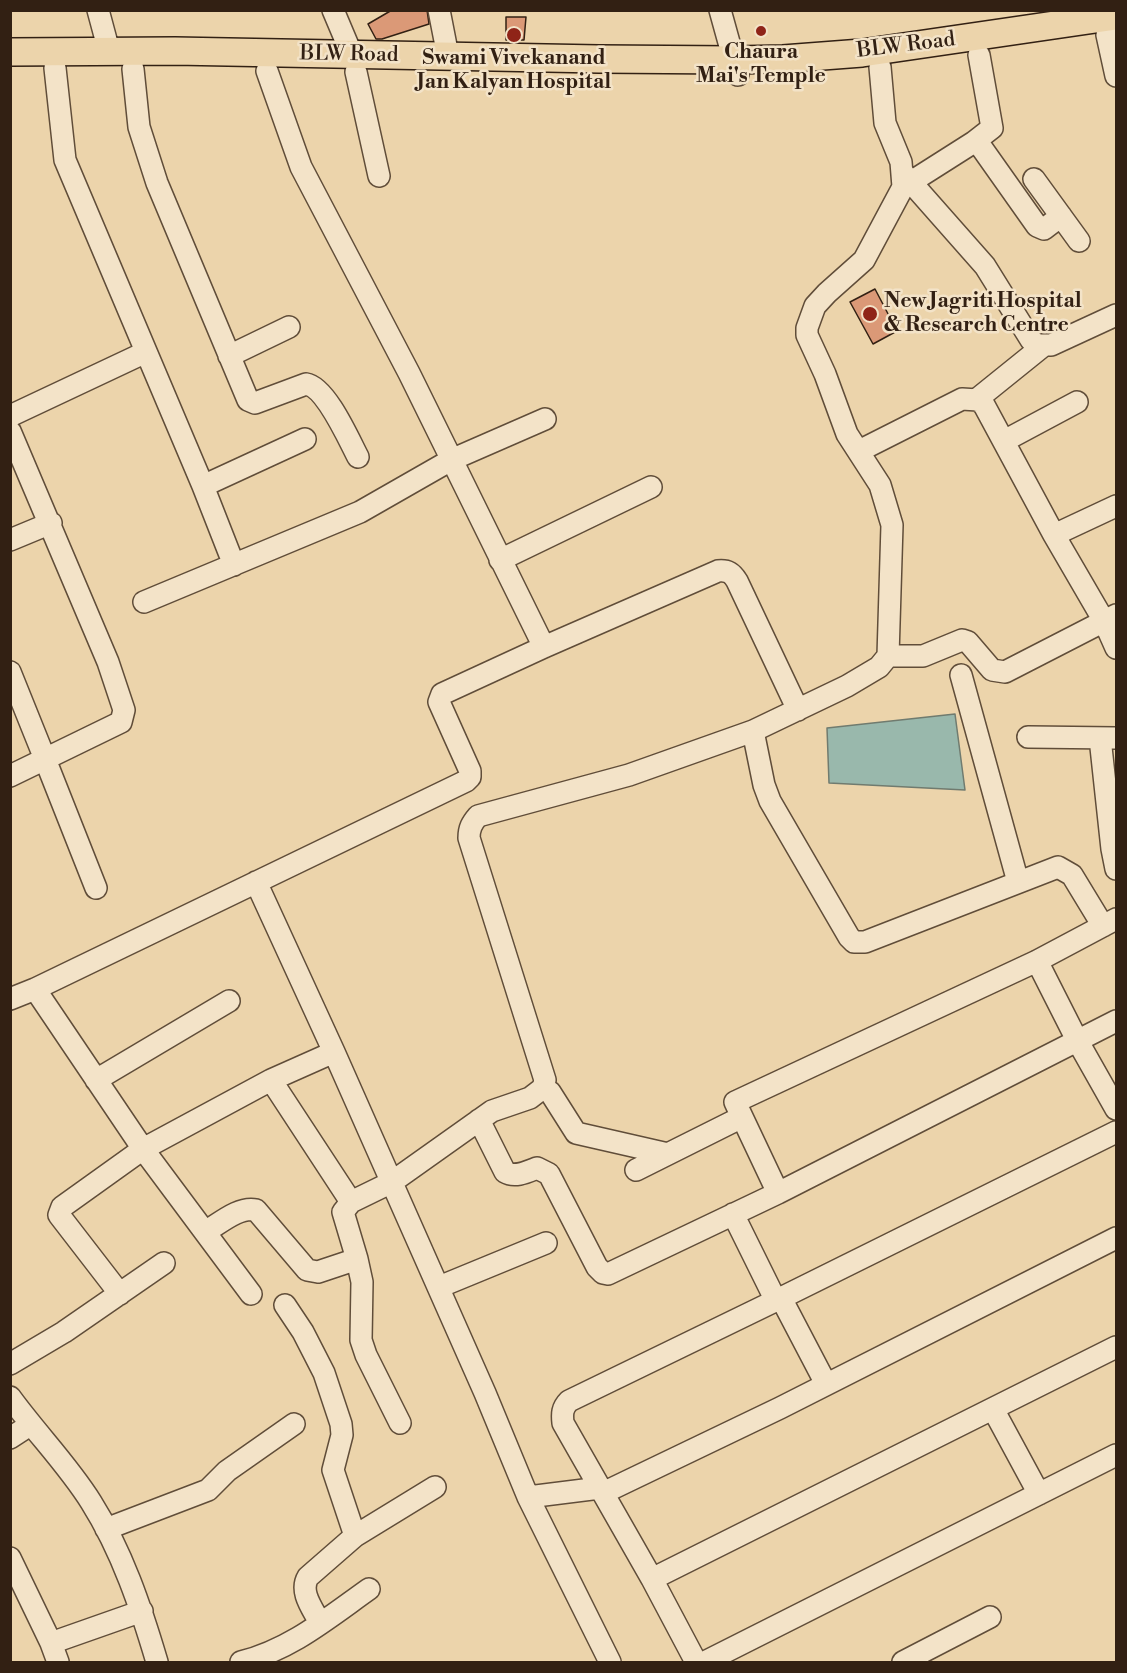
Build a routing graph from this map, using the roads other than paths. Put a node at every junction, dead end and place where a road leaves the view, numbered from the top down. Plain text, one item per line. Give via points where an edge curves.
1 (98, 10) edge
2 (333, 10) edge
3 (439, 10) edge
4 (720, 10) edge
5 (1038, 20) edge
6 (1113, 28) edge
7 (109, 51) junction
8 (10, 52) edge
9 (909, 55) junction
10 (979, 55) junction
11 (448, 56) junction
12 (63, 63) junction
13 (354, 63) junction
14 (880, 67) junction
15 (10, 68) edge
16 (736, 68) junction
17 (134, 69) junction
18 (267, 71) junction
19 (1116, 76) edge
20 (974, 142) junction
21 (379, 176) dead end
22 (907, 177) junction
23 (1035, 179) dead end
24 (1061, 216) junction
25 (1079, 241) dead end
26 (1116, 315) edge
27 (289, 327) dead end
28 (1043, 346) junction
29 (147, 352) junction
30 (229, 356) junction
31 (976, 400) junction
32 (1077, 402) dead end
33 (10, 416) edge
34 (545, 418) dead end
35 (10, 431) edge
36 (305, 440) dead end
37 (1004, 441) junction
38 (859, 451) junction
39 (358, 457) dead end
40 (451, 460) junction
41 (203, 486) junction
42 (651, 487) dead end
43 (1116, 506) edge
44 (51, 523) junction
45 (1054, 535) junction
46 (10, 540) edge
47 (501, 560) junction
48 (234, 565) junction
49 (144, 602) dead end
50 (1110, 618) edge
51 (544, 647) junction
52 (1116, 648) edge
53 (888, 656) junction
54 (10, 672) edge
55 (961, 675) dead end
56 (798, 710) junction
57 (753, 731) junction
58 (1028, 737) dead end
59 (1108, 738) edge
60 (45, 759) junction
61 (10, 776) edge
62 (1116, 868) edge
63 (256, 882) junction
64 (1018, 882) junction
65 (96, 888) dead end
66 (1110, 923) edge
67 (1037, 961) junction
68 (35, 988) junction
69 (10, 999) edge
70 (229, 1001) dead end
71 (1116, 1021) edge
72 (1077, 1040) junction
73 (334, 1052) junction
74 (96, 1080) junction
75 (271, 1080) junction
76 (543, 1088) junction
77 (1116, 1109) edge
78 (742, 1117) junction
79 (479, 1120) junction
80 (1116, 1132) edge
81 (143, 1149) junction
82 (668, 1154) junction
83 (636, 1170) dead end
84 (392, 1182) junction
85 (778, 1192) junction
86 (351, 1202) junction
87 (733, 1214) junction
88 (205, 1232) junction
89 (1116, 1238) edge
90 (546, 1243) dead end
91 (357, 1259) junction
92 (164, 1263) dead end
93 (439, 1287) junction
94 (120, 1294) junction
95 (250, 1294) dead end
96 (779, 1300) junction
97 (285, 1305) dead end
98 (1116, 1347) edge
99 (10, 1364) edge
100 (826, 1384) junction
101 (10, 1398) edge
102 (993, 1409) junction
103 (400, 1423) dead end
104 (294, 1424) dead end
105 (30, 1425) junction
106 (10, 1438) edge
107 (1116, 1455) edge
108 (435, 1487) dead end
109 (601, 1491) junction
110 (1039, 1494) junction
111 (528, 1497) junction
112 (106, 1529) junction
113 (355, 1536) junction
114 (10, 1558) edge
115 (652, 1579) junction
116 (369, 1589) dead end
117 (142, 1611) junction
118 (990, 1617) dead end
119 (320, 1623) junction
120 (54, 1653) edge
121 (602, 1660) edge
122 (157, 1662) edge
123 (241, 1662) edge
124 (696, 1662) edge
125 (705, 1662) edge
126 (903, 1662) edge

1 - 7 street
2 - 13 street
3 - 11 street
4 - 16 street
5 - 6 main road, BLW Road
5 - 9 main road, BLW Road
6 - 10 main road
6 - 19 street
7 - 12 main road, BLW Road
7 - 13 main road, BLW Road via 175,51
8 - 12 main road, BLW Road
9 - 10 main road
9 - 14 main road
9 - 16 main road, BLW Road via 839,54
10 - 20 street via 992,129
11 - 13 main road, BLW Road
11 - 16 main road, BLW Road
12 - 15 main road
12 - 17 main road
12 - 29 street via 65,160
13 - 16 main road
13 - 18 main road
13 - 21 street
14 - 16 main road via 782,75
14 - 22 street via 885,123
17 - 18 main road
17 - 30 street via 139,127 148,156
18 - 40 street via 301,167
20 - 22 street
20 - 24 street via 1037,226 1044,229
22 - 28 street via 985,266 1031,340
22 - 38 street via 864,260 815,306 807,328 847,434
23 - 24 street
24 - 25 street
26 - 28 street
27 - 30 street
28 - 31 street
29 - 33 street
29 - 41 street
30 - 39 street via 251,402 306,384 314,386
31 - 37 street via 984,405
31 - 38 street via 962,399
32 - 37 street
34 - 40 street
35 - 44 street
36 - 41 street
37 - 45 street
38 - 53 street via 880,485 892,525
40 - 47 street
40 - 48 street via 360,512
41 - 48 street
42 - 47 street
43 - 45 street
44 - 46 street
44 - 60 street via 124,710 121,722
45 - 50 street
47 - 51 street
48 - 49 street
50 - 52 street
50 - 53 street via 1005,672 992,670 963,640 923,656
51 - 56 street via 725,570 737,581
51 - 63 street via 439,698 470,777
53 - 56 street via 879,667
54 - 60 street
55 - 64 street
56 - 57 street
57 - 64 street via 770,801 854,942 865,942
57 - 76 street via 628,775 478,816 472,822 469,838 545,1080
58 - 59 street
59 - 62 street
60 - 61 street
60 - 65 street
63 - 68 street
63 - 73 street
64 - 66 street via 1058,867 1072,875
66 - 67 street
67 - 72 street
67 - 78 street via 735,1102
68 - 69 street
68 - 74 street
70 - 74 street
71 - 72 street
72 - 77 street
72 - 85 street
73 - 75 street
73 - 84 street
74 - 81 street
75 - 81 street
75 - 86 street
76 - 79 street via 530,1098 492,1111
76 - 82 street via 550,1092 576,1133
78 - 82 street
78 - 85 street
79 - 84 street
79 - 87 street via 505,1172 517,1175 537,1168 549,1174 603,1273 616,1272
80 - 96 street
81 - 88 street
81 - 94 street via 59,1210
82 - 83 street
84 - 86 street
84 - 93 street
85 - 87 street
86 - 91 street via 343,1216
87 - 96 street
88 - 91 street via 249,1208 256,1210 307,1270 318,1272
88 - 95 street
89 - 100 street
90 - 93 street
91 - 103 street via 362,1282 362,1340
92 - 94 street
93 - 111 street
94 - 99 street
96 - 100 street
96 - 109 street via 565,1405 563,1423
97 - 113 street via 324,1373 341,1424 333,1470
98 - 102 street
100 - 109 street
101 - 105 street
102 - 110 street
102 - 115 street
104 - 112 street via 227,1471 208,1490
105 - 106 street
105 - 112 street via 86,1494
107 - 110 street
108 - 113 street
109 - 111 street
109 - 115 street
110 - 125 street
111 - 121 street
112 - 117 street
113 - 119 street via 304,1584
114 - 120 street
115 - 124 street
116 - 119 street
117 - 120 street
117 - 122 street
118 - 126 street
119 - 123 street via 288,1645

